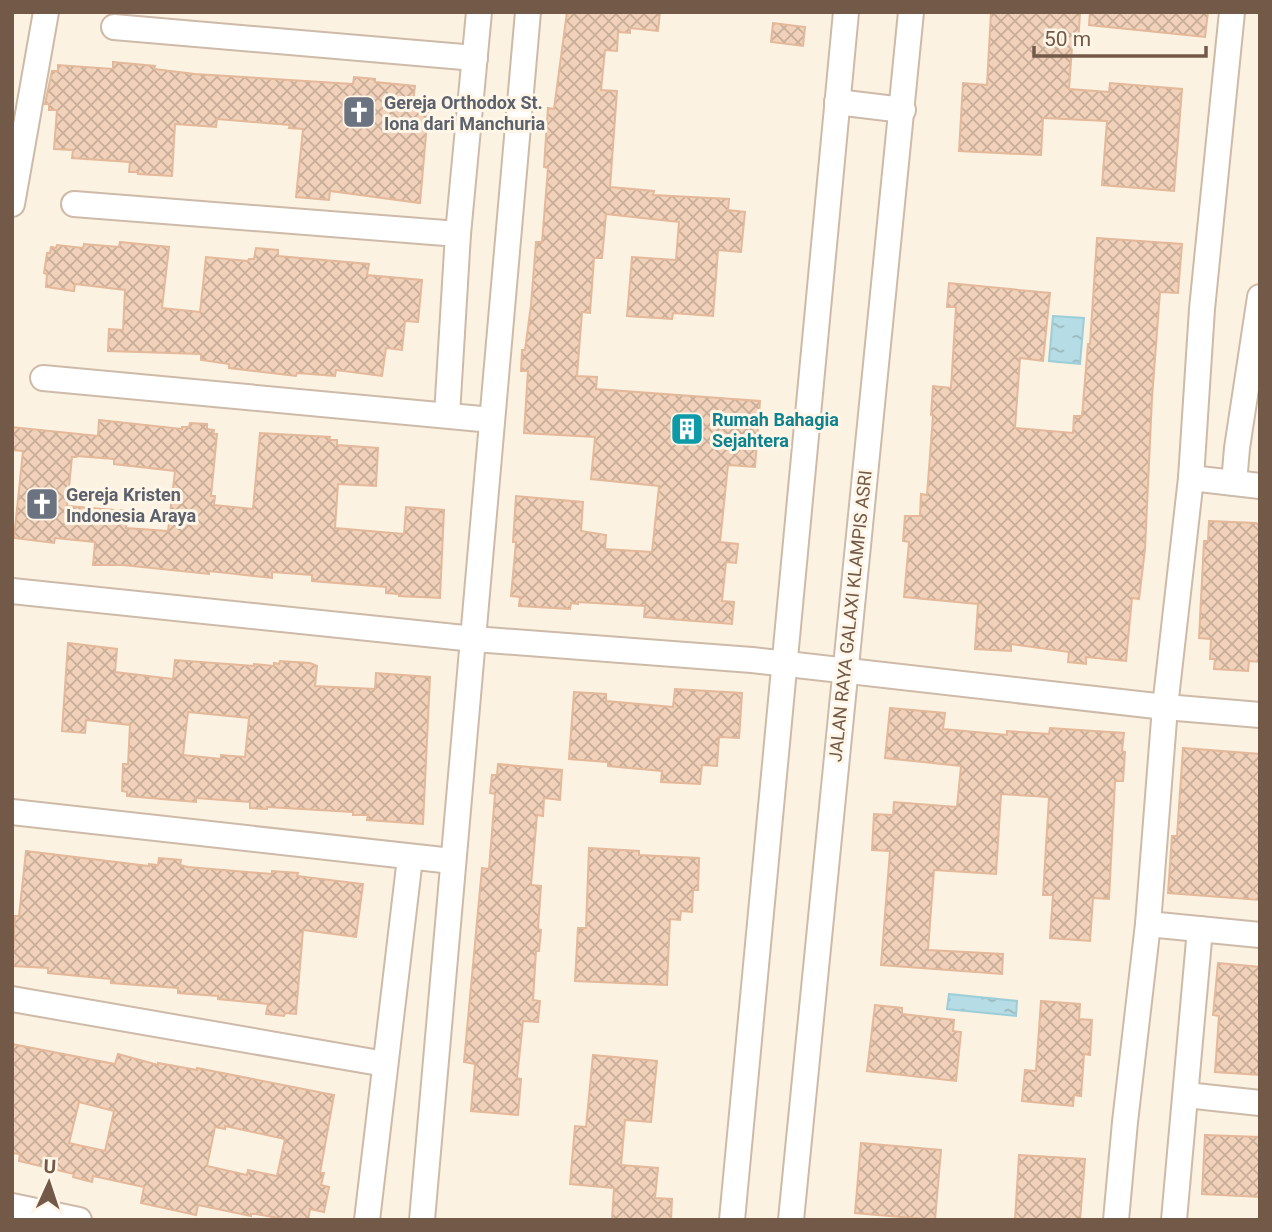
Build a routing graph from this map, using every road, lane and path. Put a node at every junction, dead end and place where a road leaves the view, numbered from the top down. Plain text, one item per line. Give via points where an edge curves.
1 (46, 12) edge
2 (479, 12) edge
3 (528, 12) edge
4 (846, 12) edge
5 (911, 12) edge
6 (1232, 12) edge
7 (114, 27) dead end
8 (475, 58) junction
9 (837, 102) junction
10 (903, 110) junction
11 (12, 204) edge
12 (74, 204) dead end
13 (458, 234) junction
14 (1259, 307) edge
15 (43, 377) dead end
16 (447, 415) junction
17 (492, 421) junction
18 (1191, 478) junction
19 (1234, 483) junction
20 (1260, 486) edge
21 (12, 591) edge
22 (474, 639) junction
23 (784, 664) junction
24 (845, 671) junction
25 (1165, 707) junction
26 (1260, 715) edge
27 (12, 812) edge
28 (410, 858) junction
29 (452, 861) junction
30 (1148, 924) junction
31 (1200, 929) junction
32 (1260, 935) edge
33 (12, 999) edge
34 (385, 1064) junction
35 (1186, 1095) junction
36 (1260, 1102) edge
37 (12, 1206) edge
38 (79, 1220) edge
39 (367, 1220) edge
40 (422, 1220) edge
41 (732, 1220) edge
42 (791, 1220) edge
43 (1116, 1220) edge
44 (1174, 1220) edge

1 - 11 street
2 - 8 street
3 - 17 street
4 - 9 street
5 - 10 street, JALAN RAYA GALAXI KLAMPIS ASRI
6 - 18 street via 1202,309
7 - 8 street
8 - 13 street
9 - 10 street
9 - 23 street
10 - 24 street, JALAN RAYA GALAXI KLAMPIS ASRI
12 - 13 street
13 - 16 street
14 - 19 street
15 - 16 street
16 - 17 street
17 - 22 street
18 - 19 street
18 - 25 street
19 - 20 street
21 - 22 street
22 - 23 street
22 - 29 street
23 - 24 street
23 - 41 street
24 - 25 street
24 - 42 street, JALAN RAYA GALAXI KLAMPIS ASRI
25 - 26 street
25 - 30 street
27 - 28 street
28 - 29 street
28 - 34 street
29 - 40 street
30 - 31 street
30 - 43 street
31 - 32 street
31 - 35 street
33 - 34 street
34 - 39 street
35 - 36 street
35 - 44 street
37 - 38 street

